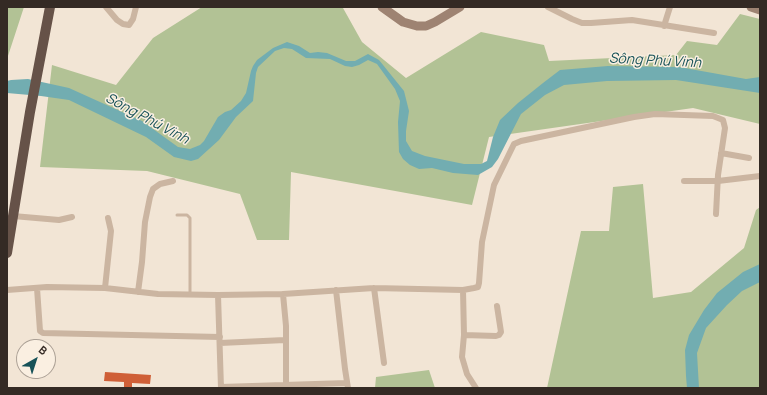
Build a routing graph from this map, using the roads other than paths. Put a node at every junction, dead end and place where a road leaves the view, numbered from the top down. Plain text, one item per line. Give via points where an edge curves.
1 (50, 7) edge
2 (106, 7) edge
3 (136, 7) edge
4 (382, 7) edge
5 (460, 7) edge
6 (548, 7) edge
7 (670, 7) edge
8 (751, 7) edge
9 (760, 10) edge
10 (664, 26) junction
11 (714, 33) dead end
12 (721, 153) junction
13 (749, 158) dead end
14 (760, 176) edge
15 (173, 181) dead end
16 (684, 181) dead end
17 (718, 181) junction
18 (716, 214) dead end
19 (177, 215) dead end
20 (13, 216) junction
21 (72, 217) dead end
22 (108, 218) dead end
23 (7, 253) edge
24 (37, 288) junction
25 (105, 288) junction
26 (374, 288) junction
27 (7, 290) edge
28 (336, 290) junction
29 (463, 290) junction
30 (138, 292) junction
31 (283, 294) junction
32 (190, 295) junction
33 (218, 295) junction
34 (497, 306) dead end
35 (464, 335) junction
36 (220, 340) junction
37 (285, 340) junction
38 (384, 363) dead end
39 (348, 385) edge
40 (286, 386) edge
41 (221, 387) edge
42 (476, 388) edge

1 - 20 highway
2 - 3 street via 117,20 129,25
4 - 5 main road via 403,22 416,26 426,26
6 - 10 street via 582,23 629,20
7 - 10 street
8 - 9 main road
10 - 11 street
12 - 13 street
12 - 17 street
12 - 29 street via 725,128 723,120 696,114 655,114 516,142 491,195 482,242 478,287
14 - 17 street
15 - 30 street via 160,184 153,189 150,197
16 - 17 street
17 - 18 street
19 - 32 lane via 187,215 190,218
20 - 21 street via 62,220
20 - 23 highway
22 - 25 street via 111,232
24 - 25 street
24 - 27 street
24 - 36 street via 40,331 43,334
25 - 30 street
26 - 28 street
26 - 29 street
26 - 38 street
28 - 31 street
28 - 39 street
29 - 35 street
30 - 32 street
31 - 33 street
31 - 37 street
32 - 33 street
33 - 36 street
34 - 35 street via 501,332 499,335
35 - 42 street via 462,357
36 - 37 street
36 - 41 street
37 - 40 street
39 - 40 street
40 - 41 street

